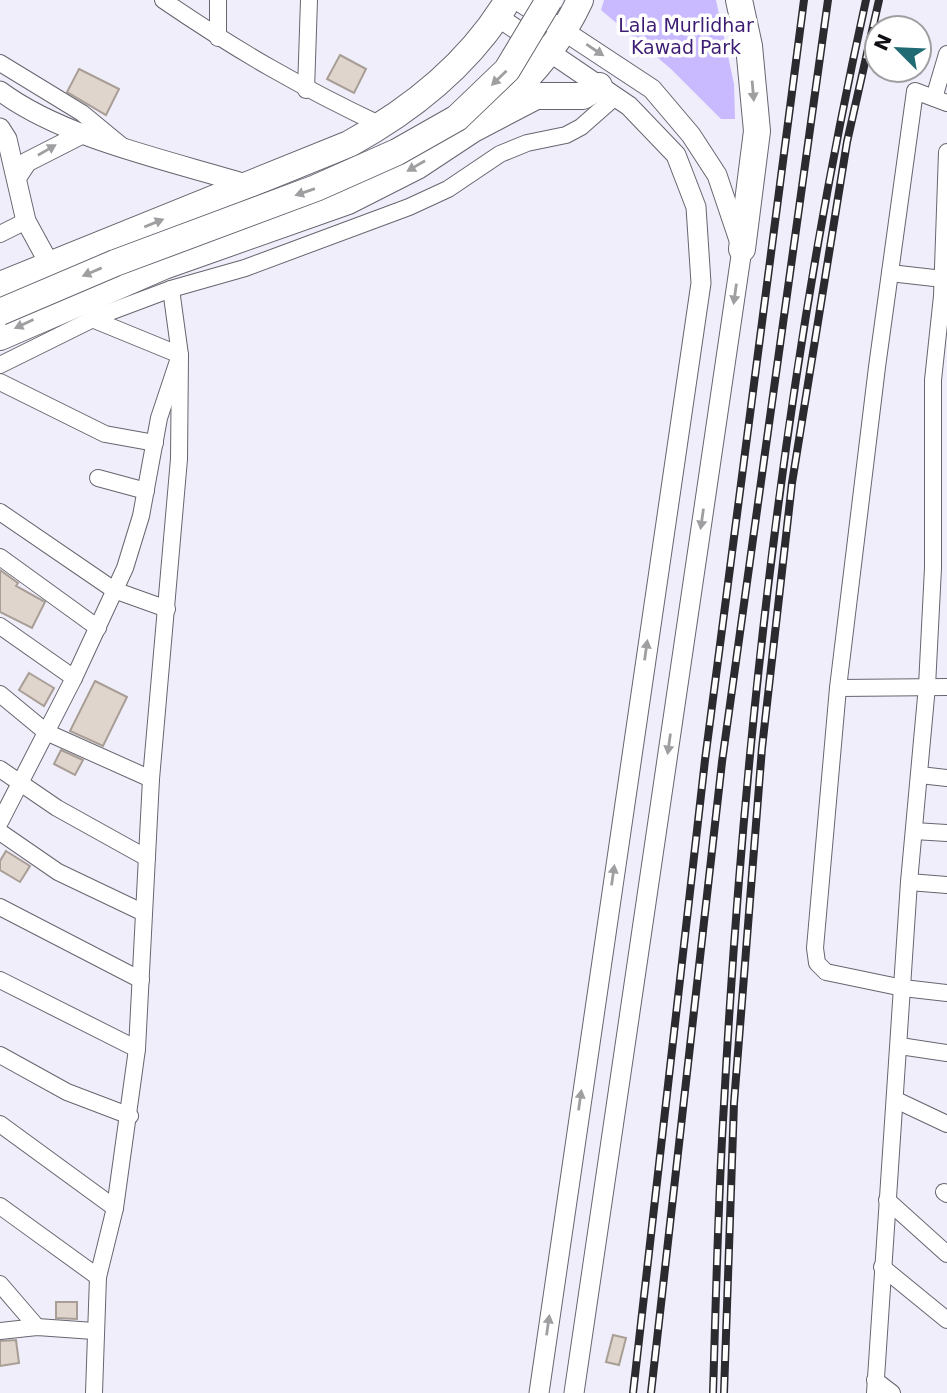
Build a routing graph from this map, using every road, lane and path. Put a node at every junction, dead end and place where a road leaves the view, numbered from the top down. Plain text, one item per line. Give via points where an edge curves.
1 (163, 0) edge
2 (218, 0) edge
3 (309, 0) edge
4 (549, 0) edge
5 (580, 0) edge
6 (739, 0) edge
7 (508, 6) edge
8 (218, 38) junction
9 (557, 40) junction
10 (947, 54) edge
11 (0, 62) edge
12 (306, 90) junction
13 (0, 91) edge
14 (607, 92) junction
15 (940, 101) edge
16 (383, 126) junction
17 (0, 128) edge
18 (473, 129) junction
19 (84, 132) junction
20 (122, 146) junction
21 (947, 152) edge
22 (17, 177) junction
23 (249, 185) junction
24 (724, 195) junction
25 (696, 207) junction
26 (26, 221) junction
27 (0, 234) edge
28 (742, 249) junction
29 (50, 265) junction
30 (890, 273) junction
31 (943, 279) junction
32 (0, 285) edge
33 (171, 289) junction
34 (0, 312) edge
35 (92, 319) junction
36 (0, 337) edge
37 (180, 355) junction
38 (0, 365) edge
39 (940, 381) edge
40 (0, 382) edge
41 (155, 443) junction
42 (98, 478) dead end
43 (146, 491) junction
44 (0, 512) edge
45 (0, 557) edge
46 (114, 590) junction
47 (167, 608) junction
48 (0, 626) edge
49 (99, 628) junction
50 (74, 678) junction
51 (927, 686) junction
52 (947, 687) edge
53 (838, 688) junction
54 (0, 694) edge
55 (46, 732) junction
56 (0, 769) edge
57 (920, 775) junction
58 (947, 778) edge
59 (151, 779) junction
60 (20, 785) junction
61 (0, 822) edge
62 (914, 831) junction
63 (0, 832) edge
64 (947, 833) edge
65 (147, 858) junction
66 (909, 882) junction
67 (947, 885) edge
68 (0, 906) edge
69 (142, 912) junction
70 (0, 979) edge
71 (141, 980) junction
72 (903, 988) junction
73 (947, 993) edge
74 (900, 1046) junction
75 (137, 1049) junction
76 (947, 1053) edge
77 (0, 1055) edge
78 (896, 1100) junction
79 (130, 1116) junction
80 (0, 1124) edge
81 (947, 1124) edge
82 (887, 1200) junction
83 (0, 1206) edge
84 (115, 1208) junction
85 (947, 1254) edge
86 (882, 1267) junction
87 (98, 1277) junction
88 (0, 1284) edge
89 (947, 1320) edge
90 (37, 1327) junction
91 (0, 1331) edge
92 (94, 1331) junction
93 (875, 1387) edge
94 (94, 1393) edge
95 (539, 1393) edge
96 (574, 1393) edge
97 (892, 1393) edge

1 - 8 street
2 - 8 street
3 - 12 street
4 -> 34 highway, bridge via 507,70 457,118 397,152 316,188 115,263
5 - 9 highway
6 -> 28 highway via 750,46 757,131
7 - 9 street
7 - 16 highway via 458,67
8 - 12 street
9 - 14 street
9 - 18 highway via 532,75
9 -> 24 street via 653,89 691,135 717,175
10 - 15 street
11 - 20 street via 82,113
12 - 16 street
13 - 19 street via 27,111
14 - 18 highway via 536,96
14 - 25 street via 629,106 676,155
14 - 33 street via 582,127 500,154 448,189 409,207 245,268
15 - 30 street via 915,91
16 - 23 highway
17 - 22 street
18 -> 36 highway via 417,166 348,201 164,266
19 - 20 street
22 -> 19 street via 27,162
20 - 23 street
21 - 31 street
22 - 26 street
29 -> 23 highway
24 - 25 street
24 - 28 street
95 -> 25 street via 701,283
26 - 27 street
26 - 29 street
28 -> 96 street
29 - 32 highway
30 - 31 street
30 - 53 street
31 - 39 street
33 - 35 street
33 - 37 street
35 - 37 street
35 - 38 street
37 - 41 street
37 - 47 street via 179,459
39 - 51 street
40 - 41 street via 105,434
41 - 43 street
42 - 43 street
43 - 46 street via 132,548
44 - 46 street
45 - 49 street
46 - 47 street
46 - 49 street
47 - 59 street
48 - 50 street
49 - 50 street
50 - 55 street
51 - 52 street
51 - 53 street
51 - 57 street
53 - 72 street via 815,934 817,963 826,972
54 - 55 street
55 - 59 street
55 - 60 street
56 - 60 street
57 - 58 street
57 - 62 street
59 - 65 street
60 - 61 street
60 - 65 street
62 - 64 street
62 - 66 street
63 - 69 street via 58,872
65 - 69 street
66 - 67 street
66 - 72 street
68 - 71 street
69 - 71 street
70 - 75 street
71 - 75 street
72 - 73 street
72 - 74 street
74 - 76 street
74 - 78 street
75 - 79 street
77 - 79 street via 68,1092
78 - 81 street
78 - 82 street
79 - 84 street
80 - 84 street
82 - 85 street
82 - 86 street
83 - 87 street
84 - 87 street
86 - 89 street
86 - 93 street
87 - 92 street
88 - 90 street
90 - 91 street
90 - 92 street
92 - 94 street
93 - 97 street

